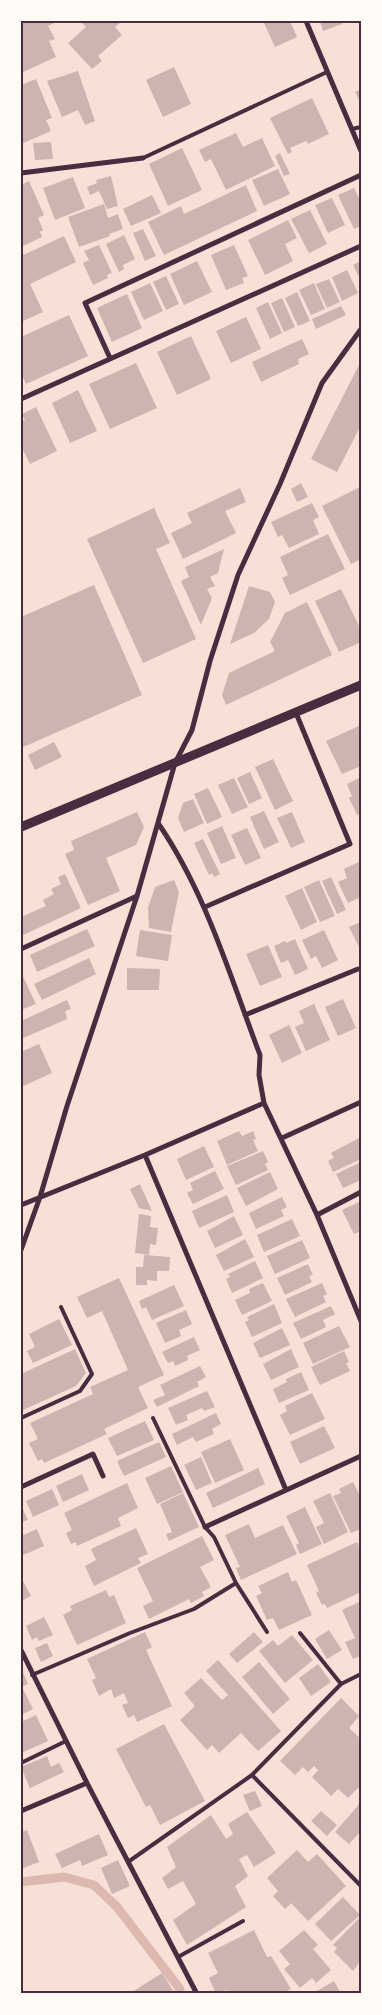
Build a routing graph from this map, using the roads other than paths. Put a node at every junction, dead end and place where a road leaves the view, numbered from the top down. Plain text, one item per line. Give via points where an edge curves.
1 (306, 21) edge
2 (327, 72) junction
3 (361, 127) edge
4 (352, 129) junction
5 (361, 151) edge
6 (144, 158) joint
7 (21, 173) edge
8 (361, 175) edge
9 (361, 246) edge
10 (361, 329) edge
11 (110, 358) junction
12 (21, 399) edge
13 (361, 685) edge
14 (296, 713) junction
15 (174, 763) junction
16 (158, 823) junction
17 (21, 827) edge
18 (136, 896) junction
19 (205, 907) junction
20 (21, 949) edge
21 (358, 969) dead end
22 (245, 1015) junction
23 (361, 1102) edge
24 (264, 1103) junction
25 (282, 1138) junction
26 (146, 1155) junction
27 (361, 1192) edge
28 (40, 1197) junction
29 (21, 1204) edge
30 (317, 1215) junction
31 (21, 1250) edge
32 (61, 1307) dead end
33 (361, 1320) edge
34 (21, 1418) edge
35 (153, 1418) dead end
36 (361, 1456) edge
37 (103, 1476) dead end
38 (21, 1487) edge
39 (286, 1490) junction
40 (205, 1527) junction
41 (236, 1584) junction
42 (267, 1632) dead end
43 (300, 1633) dead end
44 (21, 1650) edge
45 (361, 1674) edge
46 (32, 1675) junction
47 (341, 1684) junction
48 (66, 1741) junction
49 (21, 1763) edge
50 (252, 1775) junction
51 (86, 1783) junction
52 (21, 1811) edge
53 (128, 1862) junction
54 (361, 1886) edge
55 (244, 1921) dead end
56 (178, 1957) junction
57 (197, 1994) edge

1 - 2 street
2 - 4 street
2 - 6 lane
3 - 4 lane
4 - 5 street
6 - 7 street
8 - 11 street via 85,303
9 - 11 street
10 - 15 street via 322,383 238,575 192,730
11 - 12 street
13 - 14 street
14 - 15 street
14 - 19 street via 350,844
15 - 16 street
15 - 17 street
16 - 18 street
16 - 19 street via 173,844
18 - 20 street
18 - 28 street
19 - 22 street
21 - 22 street
22 - 24 street via 260,1055 259,1075
23 - 25 street
24 - 25 street
24 - 26 street
25 - 30 street
26 - 28 street
26 - 39 street
27 - 30 street
28 - 29 street
28 - 31 street
30 - 33 street
32 - 34 lane via 92,1374 80,1390
35 - 40 lane
36 - 39 street
37 - 38 street via 93,1454
39 - 40 street
40 - 41 lane via 214,1537
41 - 42 lane
41 - 46 lane via 194,1609
43 - 47 lane
44 - 46 street
45 - 47 lane
46 - 48 street
47 - 50 lane
48 - 49 lane
48 - 51 street
50 - 53 lane
50 - 54 lane
51 - 52 street
51 - 53 street
53 - 56 street
55 - 56 lane
56 - 57 street

